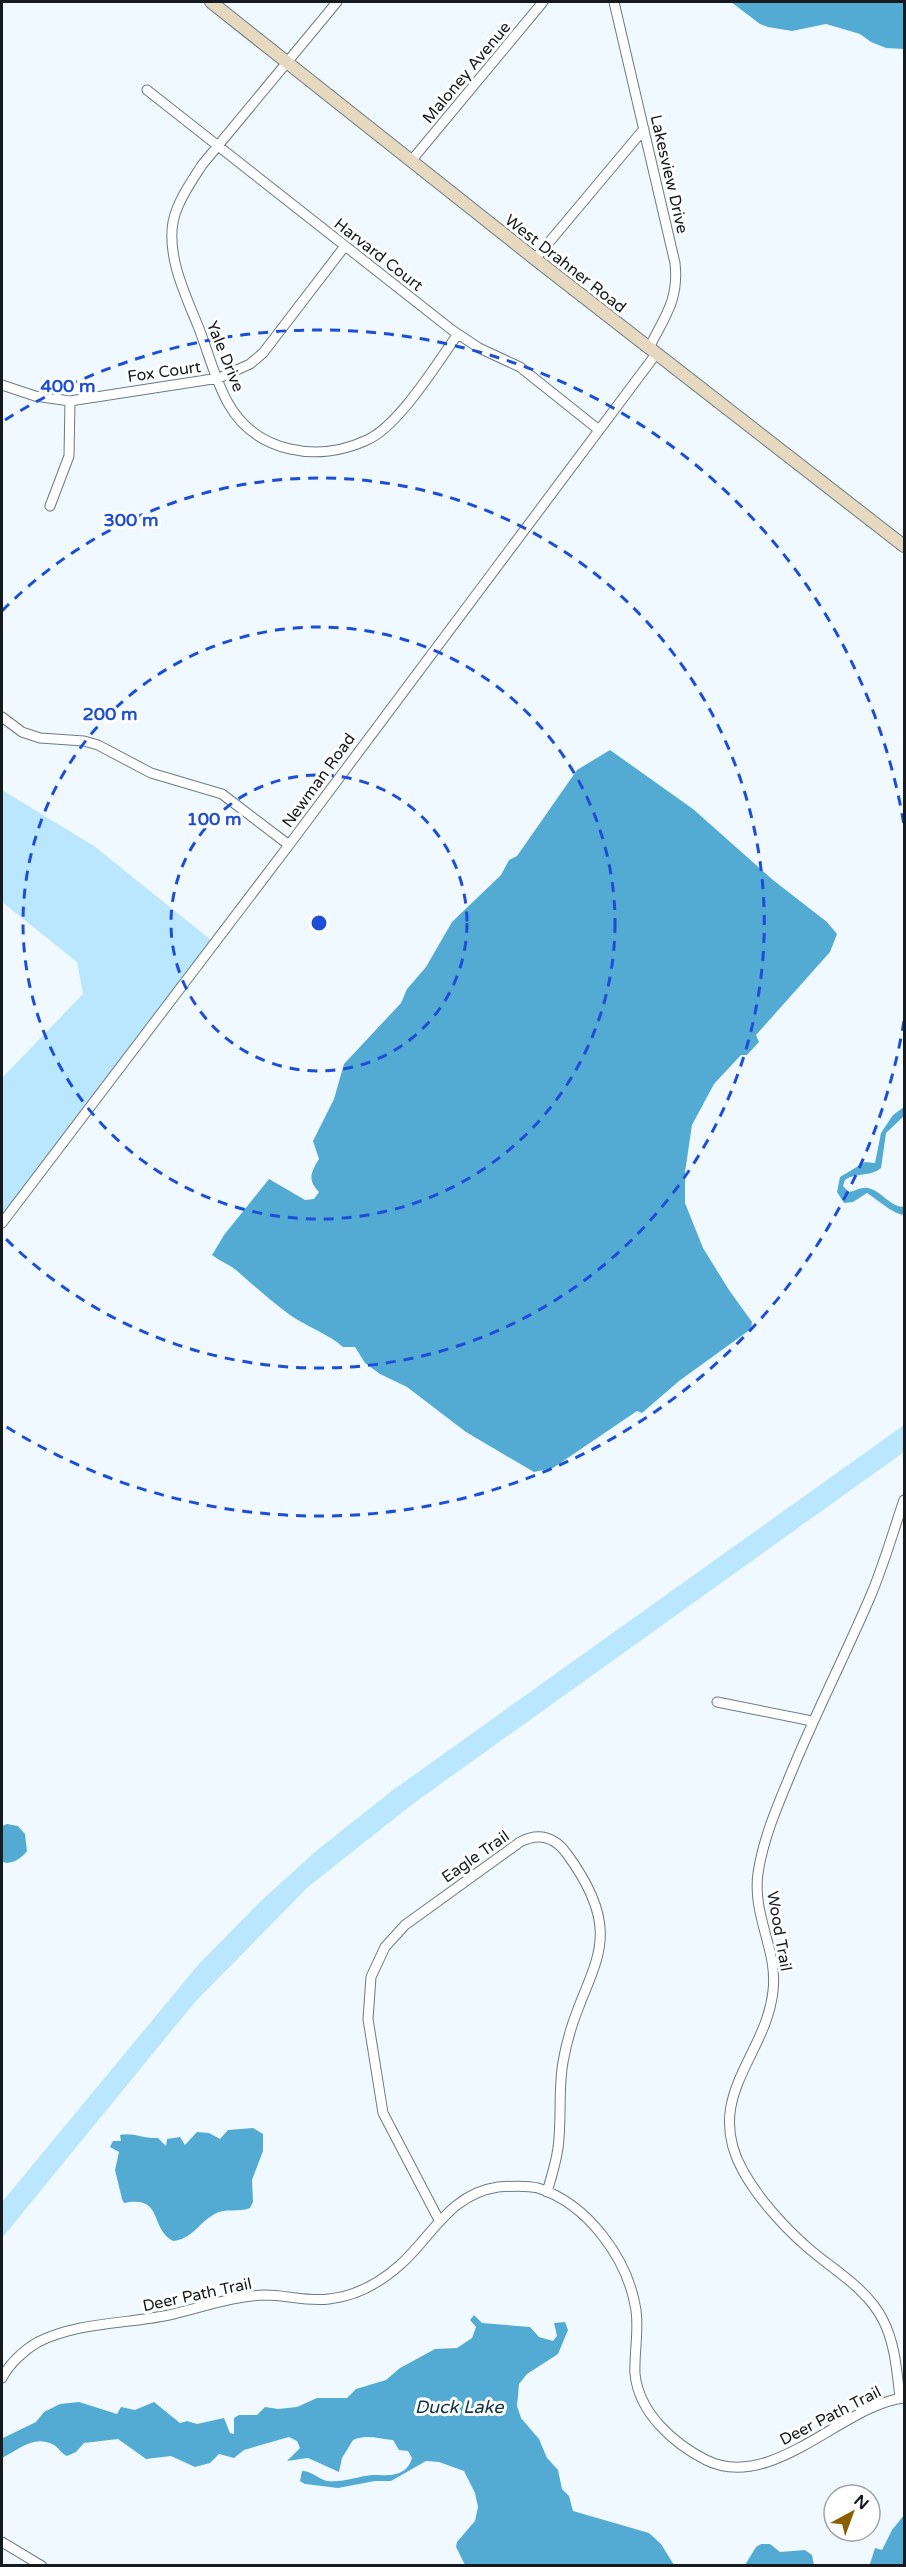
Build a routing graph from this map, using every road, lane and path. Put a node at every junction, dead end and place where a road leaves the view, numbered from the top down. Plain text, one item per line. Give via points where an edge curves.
1 (211, 2) edge
2 (337, 2) edge
3 (543, 2) edge
4 (614, 2) edge
5 (286, 62) junction
6 (147, 90) dead end
7 (644, 129) junction
8 (218, 145) junction
9 (411, 161) junction
10 (345, 246) junction
11 (535, 259) junction
12 (458, 334) junction
13 (652, 351) junction
14 (219, 378) junction
15 (2, 385) edge
16 (70, 400) junction
17 (599, 430) junction
18 (50, 506) dead end
19 (904, 546) edge
20 (2, 717) edge
21 (289, 845) junction
22 (2, 1223) edge
23 (904, 1500) edge
24 (717, 1702) dead end
25 (812, 1721) junction
26 (547, 2192) junction
27 (439, 2220) junction
28 (2, 2378) edge
29 (902, 2398) edge
30 (2, 2541) edge
31 (42, 2565) edge

1 - 5 street, West Drahner Road
2 - 5 street, Yale Drive
3 - 9 street, Maloney Avenue
4 - 7 street, Lakesview Drive
5 - 8 street, Yale Drive
5 - 9 street, West Drahner Road
6 - 8 street, Harvard Court
7 - 11 street
7 - 13 street, Lakesview Drive via 677,282
8 - 10 street, Harvard Court
8 - 14 street, Yale Drive via 184,194 173,221 172,236 175,263
9 - 11 street, West Drahner Road
10 - 12 street, Harvard Court
10 - 14 street, Fox Court via 263,353 250,364
11 - 13 street, West Drahner Road
12 - 14 street, Yale Drive via 393,420 368,440 330,453 282,447 247,427 228,403
12 - 17 street, Harvard Court via 520,367
13 - 17 street, Newman Road
13 - 19 street, West Drahner Road
14 - 16 street, Fox Court
15 - 16 street, Fox Court via 35,396
16 - 18 street via 69,456
17 - 21 street, Newman Road
20 - 21 street via 22,732 98,745 151,773 222,794
21 - 22 street, Newman Road
23 - 25 street, Wood Trail via 871,1594
24 - 25 street
25 - 29 street, Wood Trail via 772,1820 759,1870 757,1909 774,1964 773,1991 768,2014 731,2100 732,2145 743,2171 764,2200 805,2246 858,2288 883,2320
26 - 27 street, Deer Path Trail via 520,2186 483,2190 463,2199
26 - 27 street, Eagle Trail via 558,2149 563,2061 574,2017 595,1968 601,1934 597,1904 583,1875 562,1846 537,1836 520,1842 405,1925 385,1947 371,1977 368,2019 383,2113
26 - 29 street, Deer Path Trail via 565,2200 592,2223 615,2257 631,2289 636,2312 635,2376 645,2405 662,2430 683,2448 710,2462 730,2466 759,2464 786,2455 880,2404
27 - 28 street, Deer Path Trail via 403,2263 364,2291 327,2300 245,2297 167,2316 65,2331 21,2354
30 - 31 street

